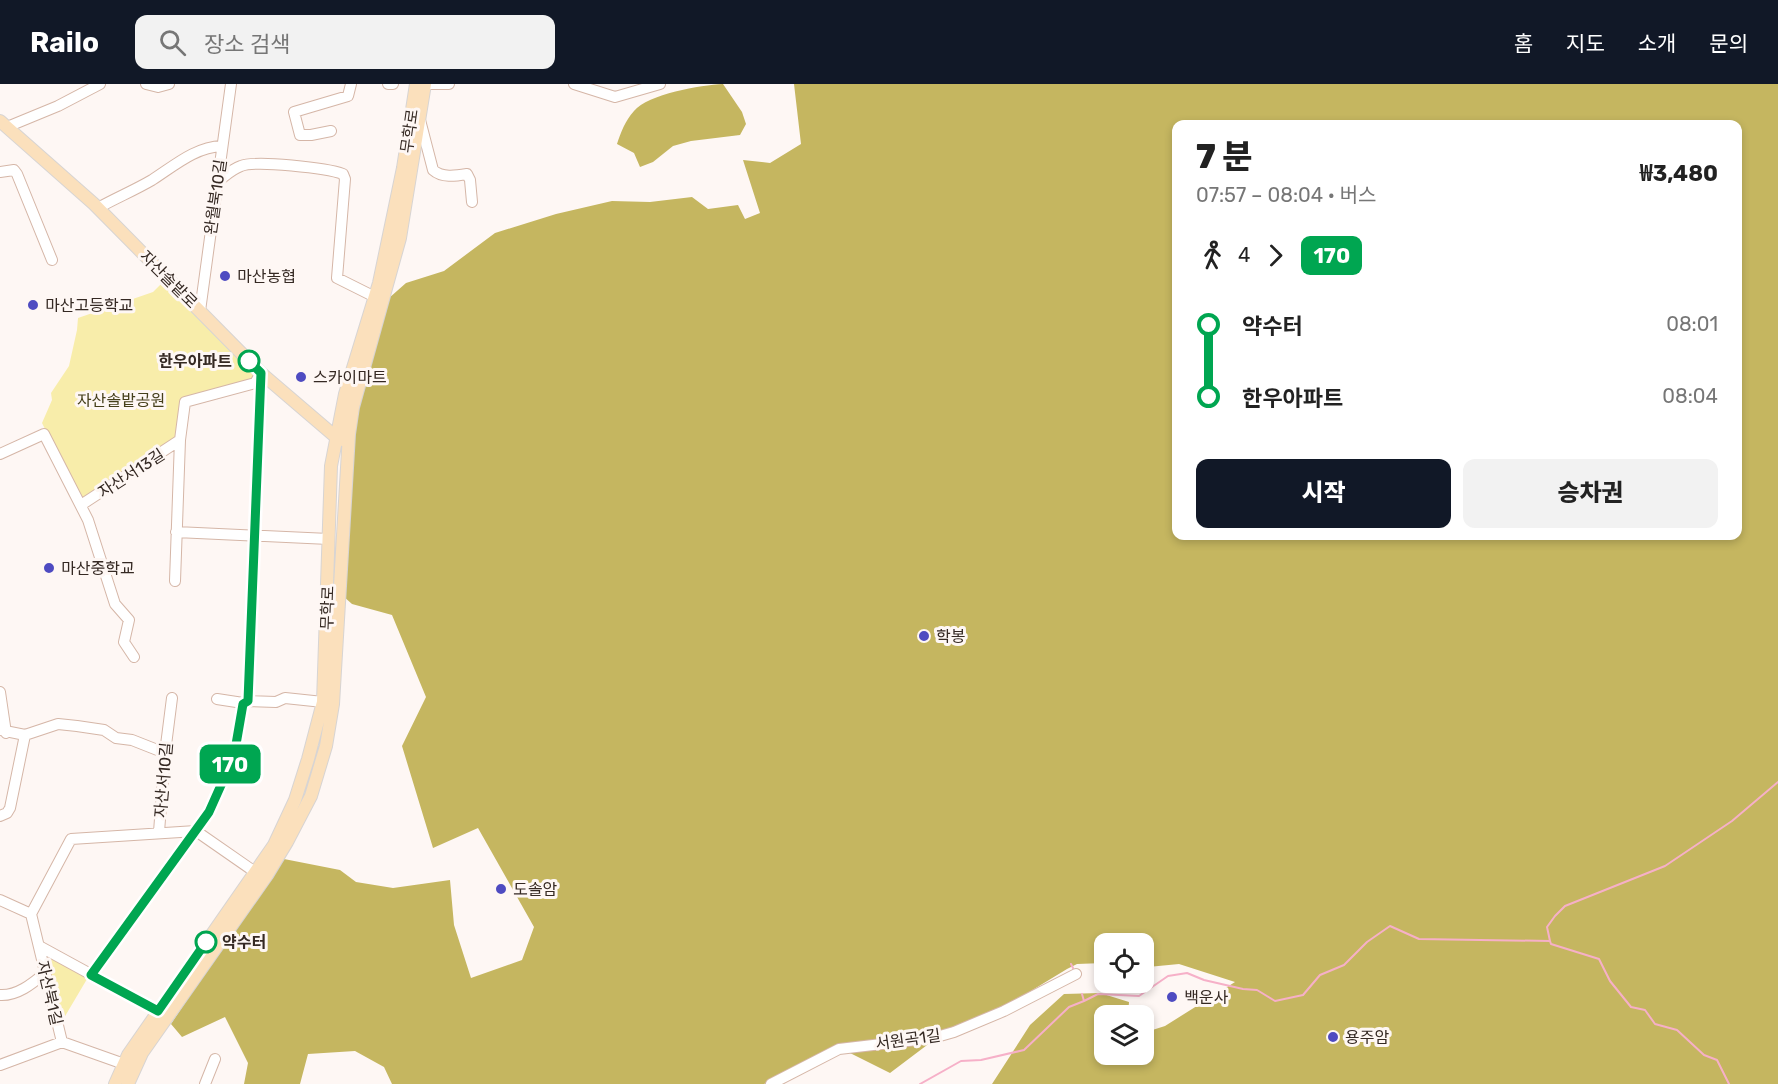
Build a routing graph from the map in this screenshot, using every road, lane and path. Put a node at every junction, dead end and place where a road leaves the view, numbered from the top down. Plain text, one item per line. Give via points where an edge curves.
1 (100, 84) edge
2 (146, 84) edge
3 (169, 84) edge
4 (231, 84) edge
5 (351, 84) edge
6 (388, 84) edge
7 (393, 84) edge
8 (419, 84) edge
9 (449, 84) edge
10 (574, 84) edge
11 (660, 84) edge
12 (420, 120) junction
13 (3, 124) edge
14 (331, 131) dead end
15 (222, 146) junction
16 (0, 172) edge
17 (217, 182) junction
18 (472, 202) dead end
19 (98, 208) junction
20 (52, 260) dead end
21 (375, 297) junction
22 (200, 311) junction
23 (261, 373) junction
24 (180, 440) junction
25 (342, 440) junction
26 (0, 454) edge
27 (81, 506) junction
28 (176, 532) junction
29 (255, 536) junction
30 (329, 539) junction
31 (176, 581) dead end
32 (135, 657) dead end
33 (0, 692) edge
34 (172, 698) dead end
35 (217, 699) dead end
36 (246, 702) junction
37 (322, 702) junction
38 (3, 731) edge
39 (25, 735) junction
40 (165, 753) junction
41 (0, 816) edge
42 (196, 831) junction
43 (159, 832) junction
44 (255, 872) junction
45 (0, 900) edge
46 (31, 914) junction
47 (39, 946) junction
48 (45, 973) junction
49 (1076, 974) dead end
50 (91, 975) junction
51 (0, 995) edge
52 (158, 1011) junction
53 (62, 1042) junction
54 (215, 1059) dead end
55 (124, 1064) junction
56 (0, 1065) edge
57 (115, 1084) edge
58 (128, 1084) edge
59 (205, 1084) edge
60 (771, 1084) edge

1 - 13 street via 58,106
2 - 3 street
4 - 15 street, 완월북10길
5 - 14 street via 348,96 294,112 300,135
6 - 7 street
8 - 9 street
8 - 12 main road, 무학로
8 - 21 main road, 무학로
10 - 11 street via 615,97
12 - 18 street via 433,170 438,175 466,174
12 - 25 main road, 무학로 via 399,238
13 - 19 main road, 자산솔밭로
15 - 17 street, 완월북10길
15 - 19 street via 211,146 179,161
16 - 20 street via 14,170 18,174
17 - 21 street via 238,167 252,164 343,174 337,278
17 - 22 street, 완월북10길
19 - 22 main road, 자산솔밭로
21 - 25 main road, 무학로 via 345,394
22 - 23 main road, 자산솔밭로
23 - 24 street, 자산서13길 via 255,383 185,402
23 - 25 main road, 자산솔밭로
23 - 29 street
24 - 27 street, 자산서13길
24 - 28 street, 자산서13길
25 - 30 main road, 무학로 via 331,466
25 - 58 main road, 무학로 via 333,704 311,796 267,875 142,1053
26 - 27 street, 자산서13길 via 44,434
27 - 32 street, 자산서13길 via 115,604 129,620 124,642
28 - 29 street
28 - 31 street, 자산서13길
29 - 30 street
29 - 36 street
30 - 37 main road, 무학로
33 - 38 street
34 - 40 street, 자산서10길
35 - 36 street
36 - 37 street via 276,702 285,698
36 - 42 street via 234,756 209,812
37 - 44 main road, 무학로 via 295,800 274,845
38 - 39 street
39 - 40 street via 58,724 77,726 104,730 116,738
39 - 41 street via 10,808
40 - 43 street, 자산서10길
42 - 43 street
42 - 44 street
42 - 50 street
43 - 46 street, 자산서10길 via 71,839
44 - 52 main road, 무학로
45 - 46 street
46 - 47 street, 자산북1길
47 - 48 street, 자산북1길
47 - 50 street
48 - 51 street via 31,985
48 - 53 street, 자산북1길
49 - 60 street, 서원곡1길 via 954,1032 840,1049
50 - 52 street
52 - 55 main road, 무학로
53 - 55 street, 자산북1길
53 - 56 street
54 - 59 street
55 - 57 main road, 무학로

